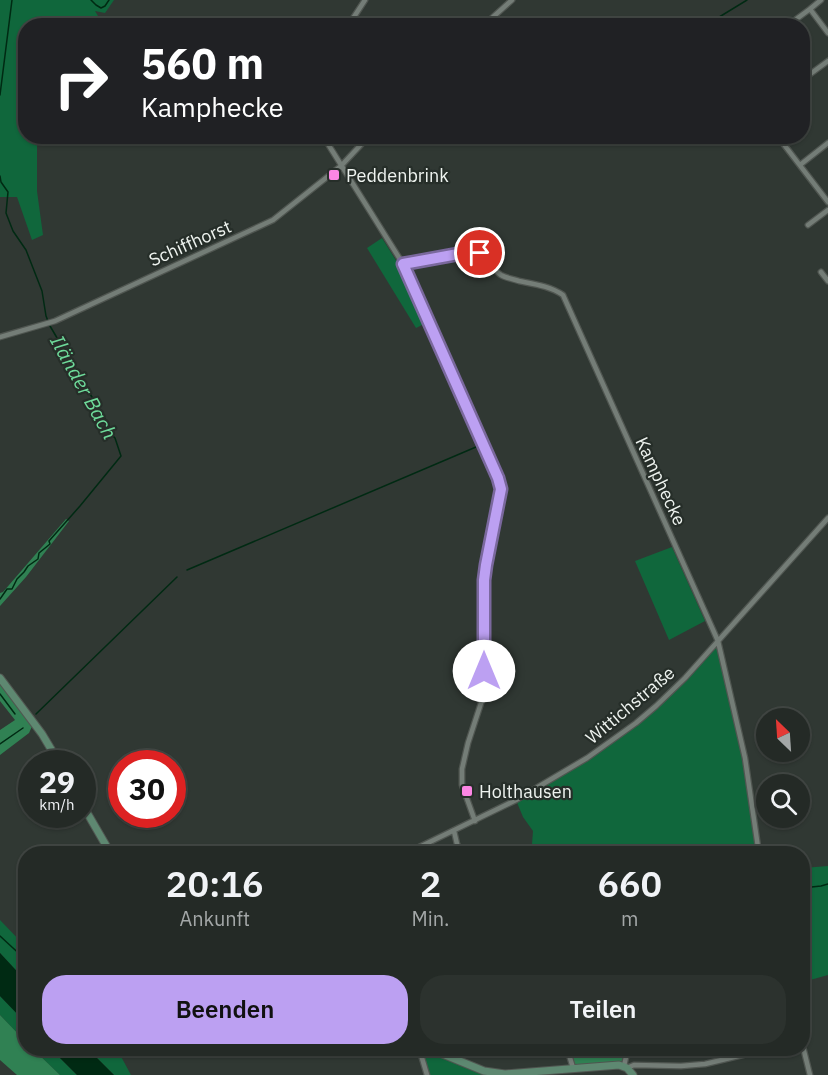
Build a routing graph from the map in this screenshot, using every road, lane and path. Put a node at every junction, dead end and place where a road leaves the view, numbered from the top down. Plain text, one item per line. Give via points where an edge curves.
1 (365, 0) edge
2 (512, 0) edge
3 (821, 0) edge
4 (810, 9) junction
5 (353, 18) edge
6 (492, 18) edge
7 (798, 18) edge
8 (828, 33) edge
9 (828, 61) edge
10 (810, 74) edge
11 (328, 144) edge
12 (362, 144) edge
13 (784, 144) edge
14 (828, 144) edge
15 (800, 165) junction
16 (341, 166) junction
17 (828, 202) edge
18 (828, 210) edge
19 (808, 225) dead end
20 (403, 264) junction
21 (821, 272) dead end
22 (828, 281) edge
23 (0, 337) edge
24 (828, 518) edge
25 (718, 641) junction
26 (0, 678) edge
27 (52, 750) edge
28 (475, 821) junction
29 (96, 828) edge
30 (454, 831) junction
31 (106, 846) edge
32 (422, 846) edge
33 (458, 846) edge
34 (758, 846) edge
35 (421, 1056) edge
36 (449, 1056) edge
37 (569, 1056) edge
38 (627, 1056) edge
39 (738, 1056) edge
40 (805, 1056) edge
41 (625, 1067) junction
42 (573, 1068) junction
43 (427, 1075) edge
44 (633, 1075) edge
45 (810, 1075) edge

1 - 5 street
2 - 6 street
3 - 4 street
4 - 7 street
4 - 8 street
9 - 10 street
11 - 16 street
12 - 16 street, Schiffhorst
13 - 15 street
14 - 15 street
15 - 17 street
16 - 20 street
16 - 23 street, Schiffhorst via 273,220 52,322
18 - 19 street
20 - 25 street, Kamphecke via 476,252 489,258 504,277 548,287 563,295
20 - 28 street via 501,489 484,580 484,694 462,769 462,784
21 - 22 street
24 - 25 street, Wittichstraße
25 - 28 street, Wittichstraße via 656,706 611,742
25 - 34 street, Kamphecke via 745,758
26 - 27 street
28 - 30 street, Wittichstraße
29 - 31 street
30 - 32 street, Wittichstraße
30 - 33 street
35 - 43 street
36 - 42 street via 505,1074
37 - 42 street
38 - 41 street
39 - 41 street via 705,1064
40 - 45 street
41 - 42 street
41 - 44 street

